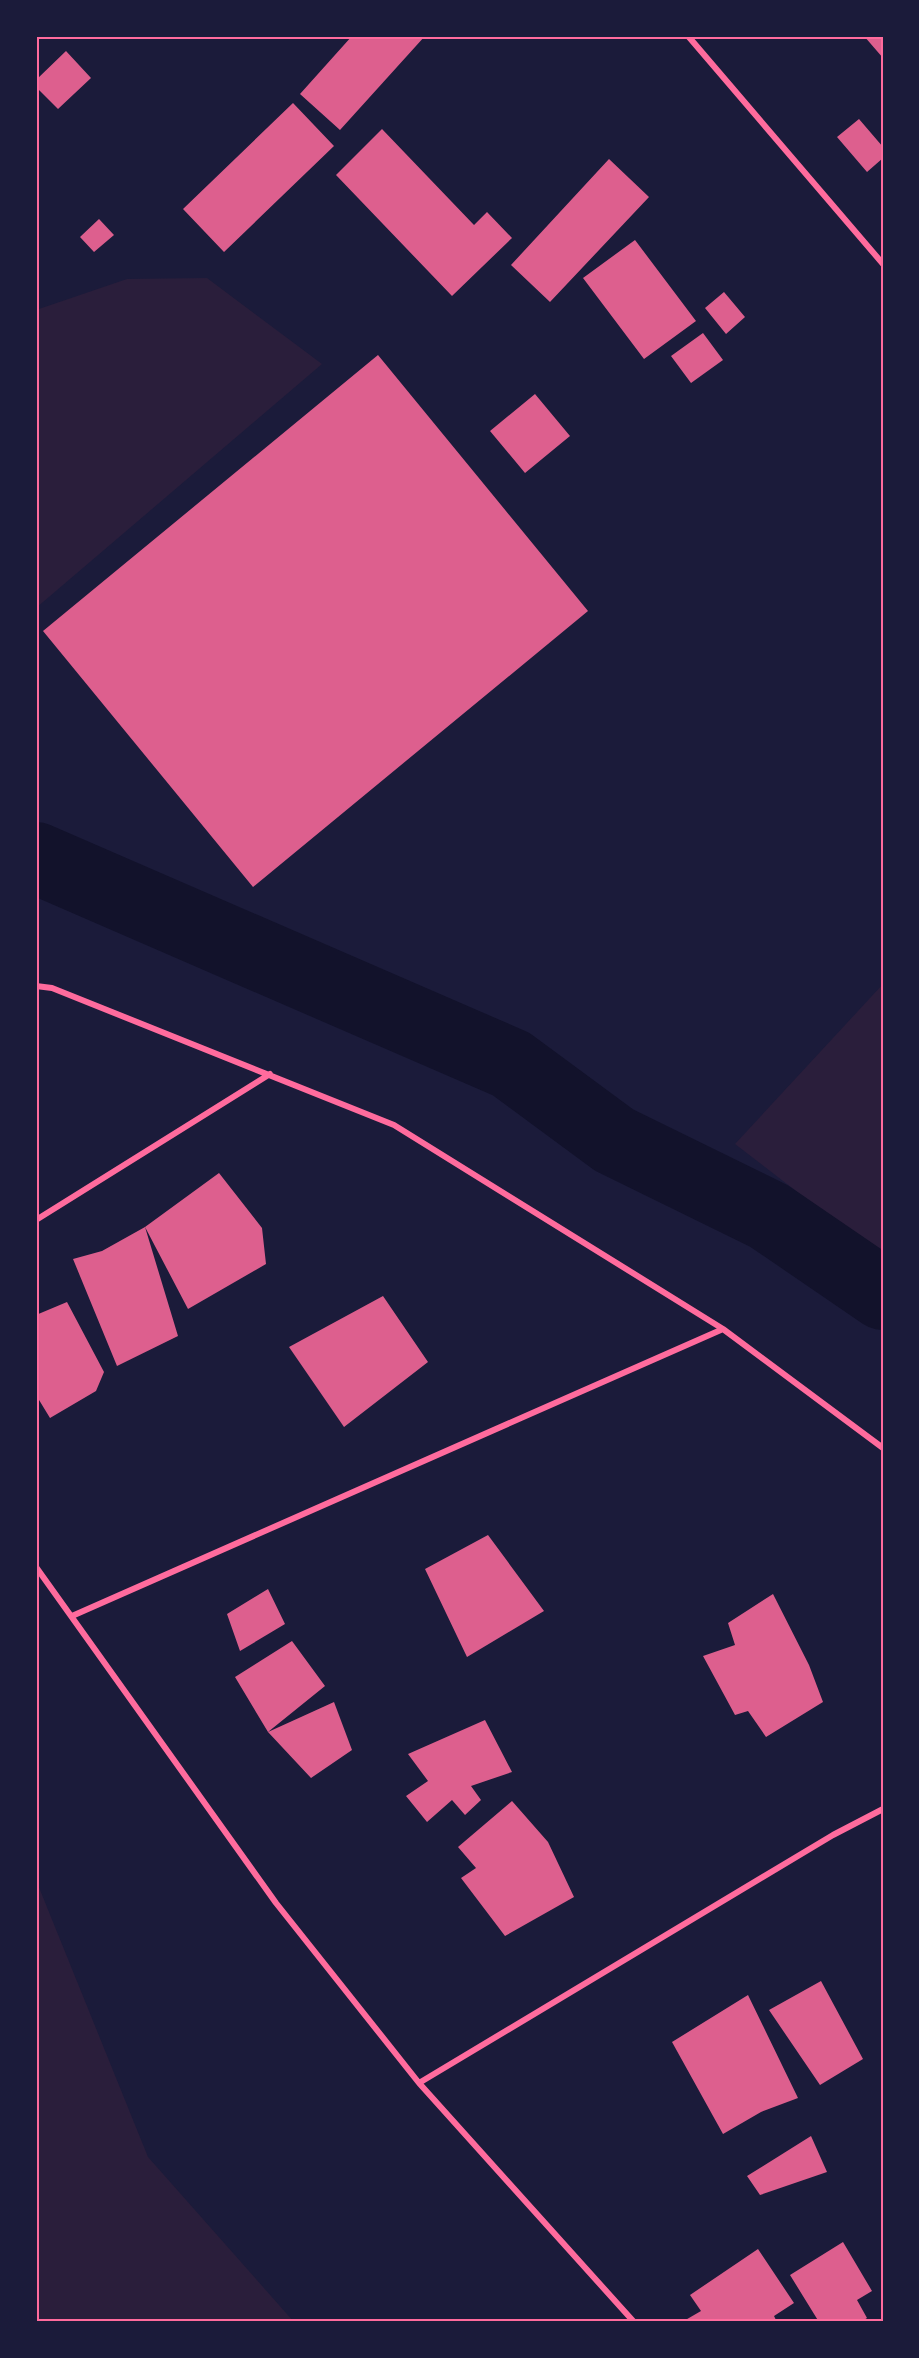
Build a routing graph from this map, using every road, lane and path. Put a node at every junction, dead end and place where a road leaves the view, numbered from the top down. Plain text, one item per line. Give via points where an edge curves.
1 (688, 36) edge
2 (883, 264) edge
3 (36, 986) edge
4 (270, 1074) junction
5 (36, 1220) edge
6 (723, 1329) junction
7 (883, 1448) edge
8 (36, 1567) edge
9 (72, 1616) junction
10 (883, 1809) edge
11 (419, 2083) junction
12 (634, 2322) edge

1 - 2 street
3 - 4 street via 52,988
4 - 5 street
4 - 6 street via 394,1125
6 - 7 street
6 - 9 street
8 - 9 street
9 - 11 street via 276,1904
10 - 11 street
11 - 12 street

